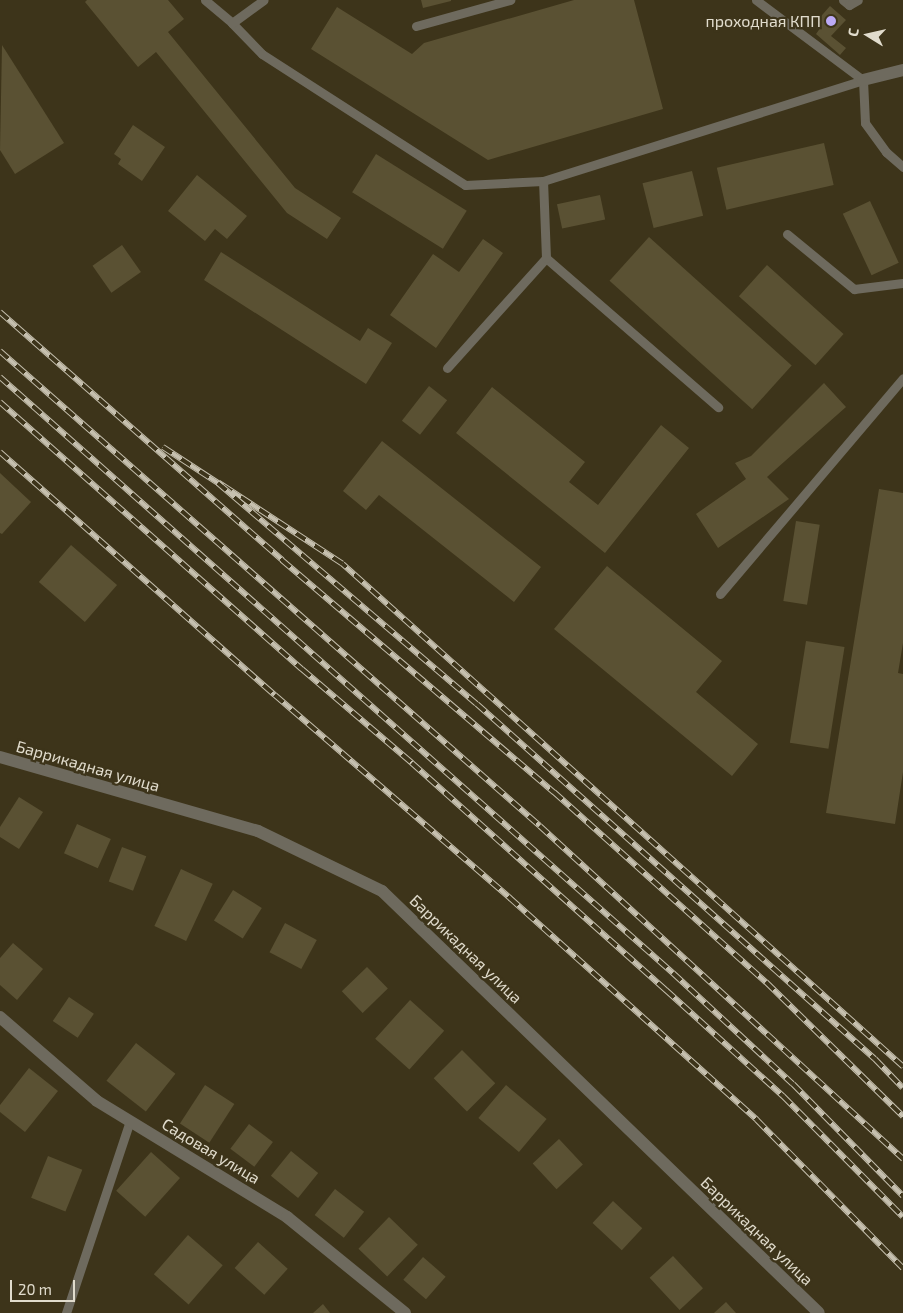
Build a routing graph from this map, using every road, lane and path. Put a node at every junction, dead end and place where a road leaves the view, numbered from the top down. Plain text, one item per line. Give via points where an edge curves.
1 (205, 0) edge
2 (264, 0) edge
3 (510, 0) edge
4 (756, 0) edge
5 (843, 0) edge
6 (858, 0) edge
7 (232, 23) junction
8 (416, 26) dead end
9 (903, 70) edge
10 (864, 80) junction
11 (903, 168) edge
12 (543, 181) junction
13 (787, 234) dead end
14 (546, 258) junction
15 (903, 283) edge
16 (447, 368) dead end
17 (903, 378) edge
18 (718, 407) dead end
19 (720, 594) dead end
20 (0, 757) edge
21 (0, 1017) edge
22 (130, 1121) junction
23 (66, 1313) edge
24 (405, 1313) edge
25 (819, 1313) edge

1 - 7 lane
2 - 7 lane
3 - 8 lane
4 - 10 lane
5 - 6 lane via 849,5
7 - 12 lane via 262,54 465,186
9 - 10 street
10 - 11 lane via 865,123 886,152
10 - 12 lane
12 - 14 lane
13 - 15 lane via 854,289
14 - 16 lane
14 - 18 lane
17 - 19 lane
20 - 25 street, Баррикадная улица via 258,831 382,891
21 - 22 street, Садовая улица via 97,1101
22 - 23 lane
22 - 24 street, Садовая улица via 287,1216

